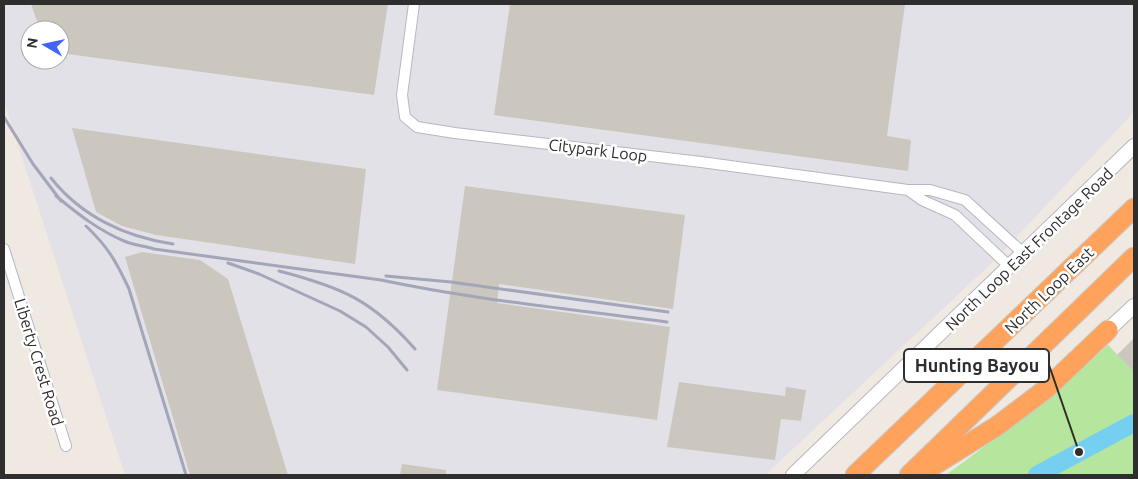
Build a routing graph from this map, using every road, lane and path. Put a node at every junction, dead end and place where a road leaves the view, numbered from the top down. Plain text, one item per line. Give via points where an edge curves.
1 (414, 4) edge
2 (1134, 146) edge
3 (908, 190) junction
4 (1134, 208) edge
5 (4, 249) edge
6 (1023, 254) junction
7 (1134, 257) edge
8 (1010, 266) junction
9 (1134, 306) edge
10 (1108, 330) joint
11 (66, 446) dead end
12 (793, 475) edge
13 (855, 475) edge
14 (909, 475) edge
15 (918, 475) edge

1 - 3 street, Citypark Loop via 402,95 405,116 417,127
2 - 6 main road, North Loop East Frontage Road
3 - 6 street, Citypark Loop via 930,190 965,200
3 - 8 street, Citypark Loop via 955,215
4 - 13 highway, North Loop East
5 - 11 street, Liberty Crest Road
6 - 8 main road, North Loop East Frontage Road
7 - 14 highway
8 - 12 main road, North Loop East Frontage Road
9 - 10 main road
10 - 15 highway via 1032,400

